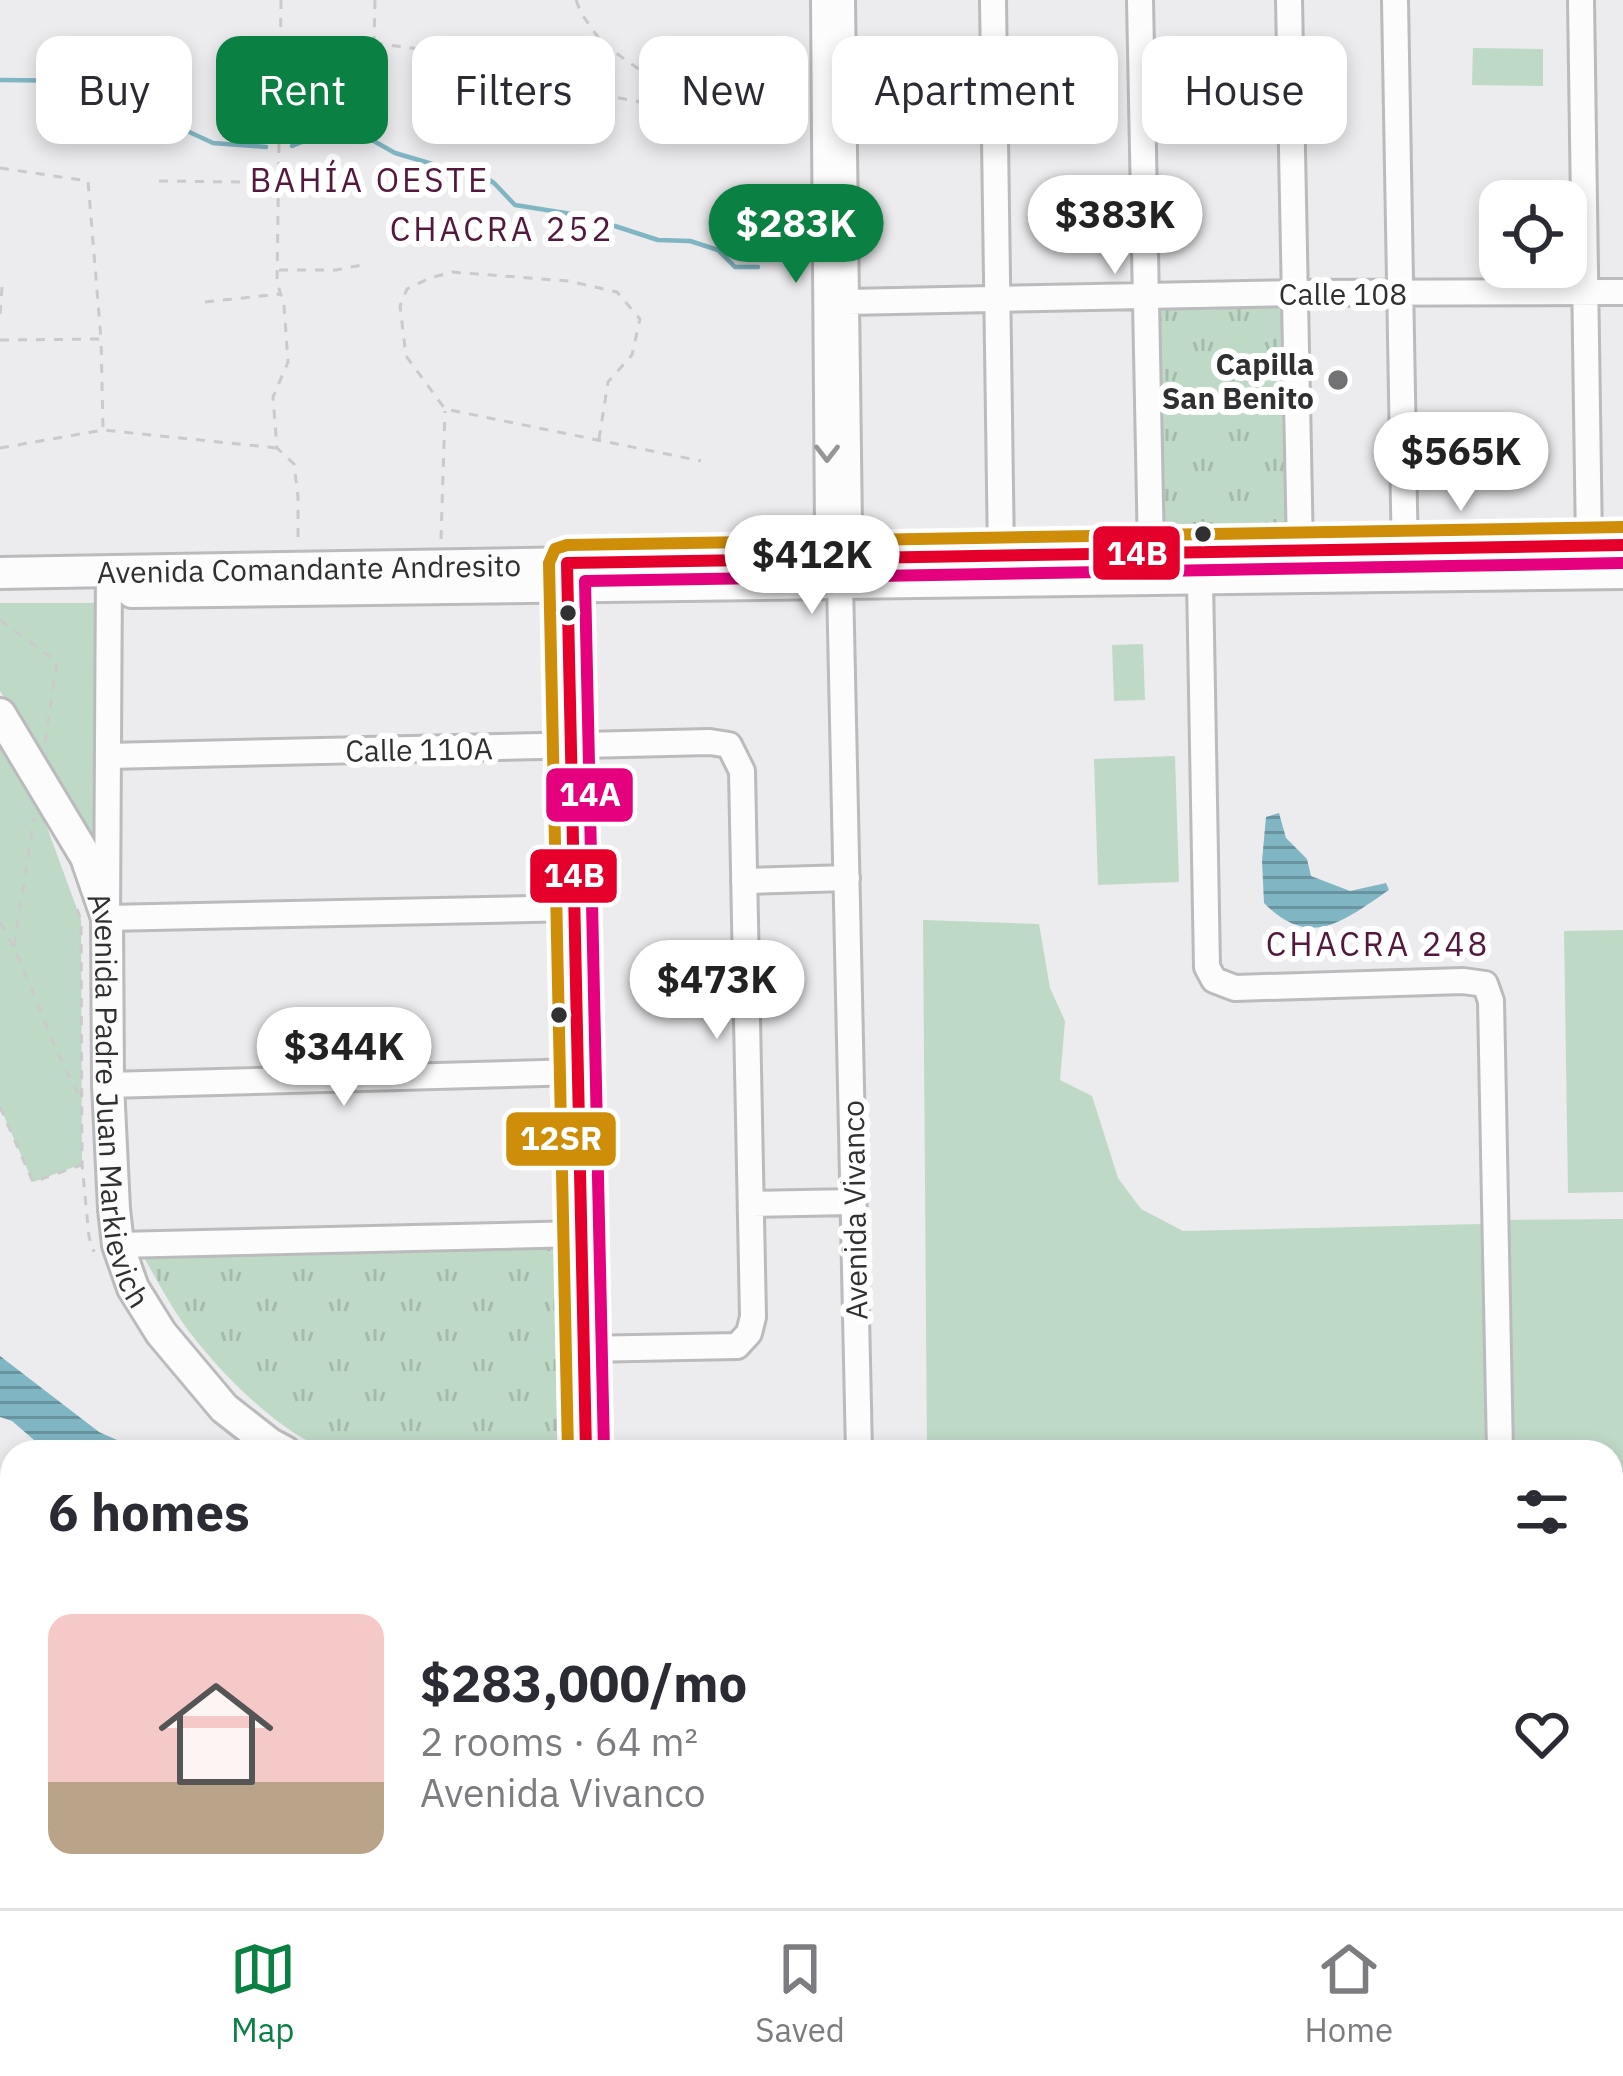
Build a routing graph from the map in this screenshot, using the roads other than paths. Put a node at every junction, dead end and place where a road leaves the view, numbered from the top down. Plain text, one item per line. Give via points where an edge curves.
1 (824, 0) edge
2 (842, 0) edge
3 (993, 0) edge
4 (1140, 0) edge
5 (1289, 0) edge
6 (1395, 0) edge
7 (1581, 0) edge
8 (1586, 292) junction
9 (1623, 292) edge
10 (1295, 293) junction
11 (1400, 293) junction
12 (1146, 296) junction
13 (997, 299) junction
14 (847, 302) junction
15 (1623, 544) edge
16 (1589, 545) junction
17 (1300, 551) junction
18 (1150, 553) junction
19 (1001, 556) junction
20 (840, 560) junction
21 (1405, 563) junction
22 (0, 573) edge
23 (1623, 573) edge
24 (567, 575) junction
25 (1200, 580) junction
26 (109, 582) junction
27 (0, 592) edge
28 (0, 714) edge
29 (571, 746) junction
30 (108, 756) junction
31 (847, 878) junction
32 (744, 881) junction
33 (575, 908) junction
34 (107, 918) junction
35 (578, 1072) junction
36 (95, 1092) junction
37 (854, 1202) junction
38 (751, 1204) junction
39 (581, 1234) junction
40 (118, 1245) junction
41 (584, 1349) junction
42 (265, 1440) edge
43 (586, 1440) edge
44 (859, 1440) edge
45 (1500, 1440) edge

1 -> 20 street, Avenida Vivanco via 828,528
2 - 14 street, Avenida Vivanco
3 - 13 street
4 - 12 street
5 - 10 street
6 - 11 street
7 - 8 street
8 - 9 street, Calle 108
8 - 11 street, Calle 108
8 - 16 street
10 - 11 street, Calle 108
10 - 12 street, Calle 108
10 - 17 street
11 - 21 street
12 - 13 street, Calle 108
12 - 18 street
13 - 14 street, Calle 108
13 - 19 street
14 - 20 street, Avenida Vivanco via 849,528
15 - 16 main road, Avenida Comandante Andresito
16 - 21 main road, Avenida Comandante Andresito
17 - 18 main road, Avenida Comandante Andresito
17 - 21 main road, Avenida Comandante Andresito
18 - 19 main road, Avenida Comandante Andresito
19 - 20 main road, Avenida Comandante Andresito
20 - 24 main road, Avenida Comandante Andresito
20 - 25 main road, Avenida Comandante Andresito
20 - 31 street, Avenida Vivanco
21 - 23 main road, Avenida Comandante Andresito
21 - 25 main road, Avenida Comandante Andresito
22 - 26 main road, Avenida Comandante Andresito
24 - 26 main road, Avenida Comandante Andresito
24 - 26 main road, Avenida Comandante Andresito via 440,565
24 - 29 street
25 - 45 street via 1207,967 1214,980 1235,988 1462,981 1485,984 1491,1001
26 - 27 main road, Avenida Comandante Andresito
26 - 30 street
28 - 34 main road, Avenida Padre Juan Markievich via 86,857
29 - 30 street, Calle 110A
29 - 32 street, Calle 110A via 729,746 742,771
29 - 33 street
30 - 34 street
31 - 32 street
31 - 37 street, Avenida Vivanco
32 - 38 street
33 - 34 street
33 - 35 street
34 - 36 main road, Avenida Padre Juan Markievich
35 - 36 street
35 - 39 street
36 - 40 main road, Avenida Padre Juan Markievich
37 - 38 street
37 - 44 street, Avenida Vivanco
38 - 41 street via 753,1317 737,1346
39 - 40 street
39 - 41 street
40 - 42 main road, Avenida Padre Juan Markievich via 161,1333 224,1408
41 - 43 street

